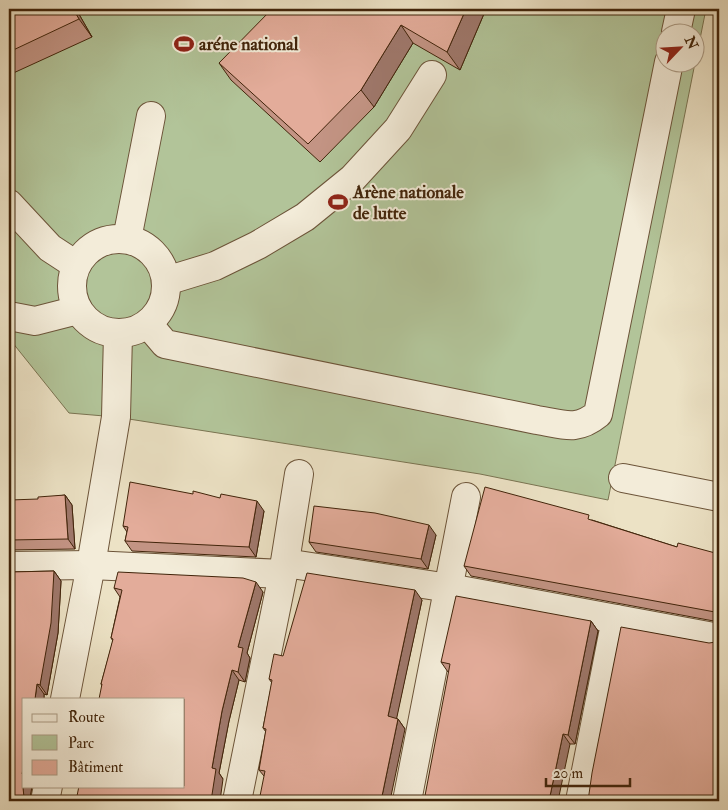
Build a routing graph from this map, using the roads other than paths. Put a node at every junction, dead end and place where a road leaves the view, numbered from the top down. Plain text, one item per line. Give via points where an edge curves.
1 (680, 9) edge
2 (678, 22) edge
3 (667, 72) edge
4 (432, 75) dead end
5 (151, 116) dead end
6 (9, 204) edge
7 (127, 239) junction
8 (76, 265) junction
9 (166, 281) junction
10 (78, 310) junction
11 (9, 316) edge
12 (148, 324) junction
13 (118, 334) junction
14 (299, 474) dead end
15 (623, 478) dead end
16 (466, 497) dead end
17 (719, 497) edge
18 (91, 565) junction
19 (9, 566) edge
20 (284, 568) junction
21 (449, 588) junction
22 (616, 619) junction
23 (719, 638) edge
24 (65, 698) edge
25 (48, 788) edge
26 (45, 801) edge
27 (238, 801) edge
28 (406, 801) edge
29 (580, 801) edge

1 - 2 street
3 - 12 street via 598,414 587,422 575,426 537,420 165,344
4 - 9 street via 398,129 353,178 305,217 215,266
5 - 7 street
6 - 8 street via 50,248
7 - 8 street via 114,238 89,248
7 - 9 street via 152,251 160,262
8 - 10 street via 71,284
9 - 12 street via 164,302
10 - 11 street via 35,321
10 - 13 street via 97,329
12 - 13 street
13 - 18 street via 116,416
14 - 20 street
15 - 17 street
16 - 21 street
18 - 19 street
18 - 20 street
18 - 24 street
20 - 21 street
20 - 27 street
21 - 22 street
21 - 28 street
22 - 23 street
22 - 29 street
25 - 26 street

